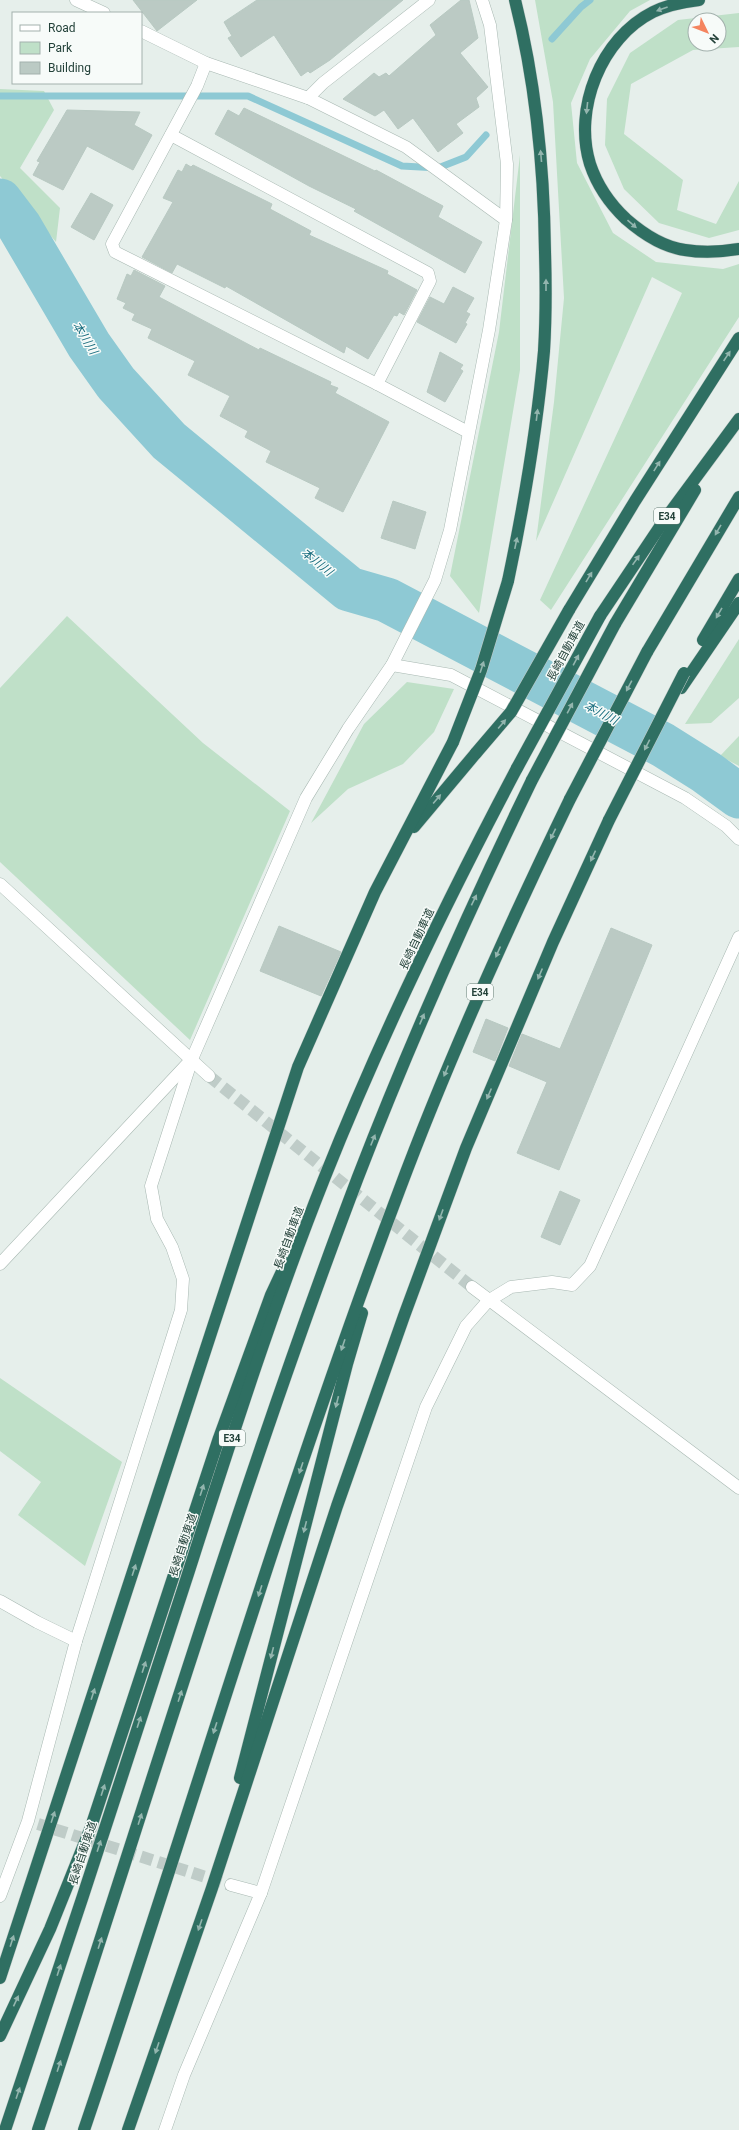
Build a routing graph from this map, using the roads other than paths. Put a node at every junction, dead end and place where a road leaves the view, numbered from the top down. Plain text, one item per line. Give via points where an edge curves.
1 (76, 0) edge
2 (429, 0) edge
3 (482, 0) edge
4 (515, 0) edge
5 (699, 0) edge
6 (102, 12) edge
7 (142, 31) edge
8 (206, 63) junction
9 (308, 98) junction
10 (171, 135) junction
11 (506, 220) junction
12 (739, 249) edge
13 (739, 338) edge
14 (377, 384) junction
15 (739, 419) edge
16 (468, 432) junction
17 (739, 497) edge
18 (739, 579) edge
19 (739, 603) edge
20 (392, 665) junction
21 (687, 674) junction
22 (739, 839) edge
23 (389, 864) junction
24 (0, 884) edge
25 (739, 937) edge
26 (192, 1059) junction
27 (209, 1076) tunnel mouth
28 (324, 1181) junction
29 (399, 1190) junction
30 (0, 1264) edge
31 (472, 1287) tunnel mouth
32 (488, 1301) junction
33 (739, 1488) edge
34 (0, 1601) edge
35 (76, 1641) junction
36 (231, 1885) tunnel mouth
37 (212, 1888) junction
38 (261, 1893) junction
39 (0, 1896) edge
40 (0, 1978) edge
41 (0, 2036) edge
42 (5, 2130) edge
43 (38, 2130) edge
44 (84, 2130) edge
45 (128, 2130) edge
46 (165, 2130) edge

1 - 6 street
2 - 9 street via 323,83
3 - 11 street via 490,26 506,164
23 -> 4 highway, bridge via 453,742 481,670 508,581 538,414 546,287 542,159 526,45
5 -> 12 highway via 680,2 652,13 628,30 609,51 595,78 587,105 586,135 590,163 601,188 616,209 635,227 657,241 683,250 716,252
7 - 8 street
8 - 9 street
8 - 10 street
9 - 11 street via 406,147
10 - 14 street via 428,273 430,281
10 - 14 street via 112,244 115,252
11 - 16 street via 489,330
23 -> 13 highway, bridge via 416,823 511,712 643,488
14 - 16 street
28 -> 15 highway, 長崎自動車道 / E34, bridge via 358,1097 400,1005 472,853 517,768 600,616 663,522
43 -> 15 highway, bridge via 248,1485 359,1176 411,1044 471,906 532,780 615,624
16 - 20 street via 450,530 429,596
17 -> 29 highway, E34, bridge via 647,652 570,799 457,1044
18 -> 21 highway
19 - 21 highway
20 - 22 street via 451,676 685,798 726,826
20 - 26 street via 348,729 306,798
21 -> 37 highway, bridge via 655,729 609,820 553,942 460,1163 337,1506
40 -> 23 highway via 298,1067 374,892
24 - 26 street
25 - 32 street via 590,1266 572,1285 552,1282 511,1287
26 - 27 street
26 - 30 street
26 - 35 street via 151,1186 157,1219 172,1248 183,1279 181,1310
41 -> 28 highway via 50,1929 90,1828 219,1438 268,1302
42 -> 28 highway, 長崎自動車道 / E34 via 231,1441
29 -> 37 highway via 347,1364
29 -> 44 highway, E34 via 289,1501
31 - 32 street
32 - 33 street
32 - 38 street via 466,1326 426,1407
34 - 35 street
35 - 39 street via 33,1823
36 - 38 street
37 -> 45 highway
38 - 46 street via 184,2075

